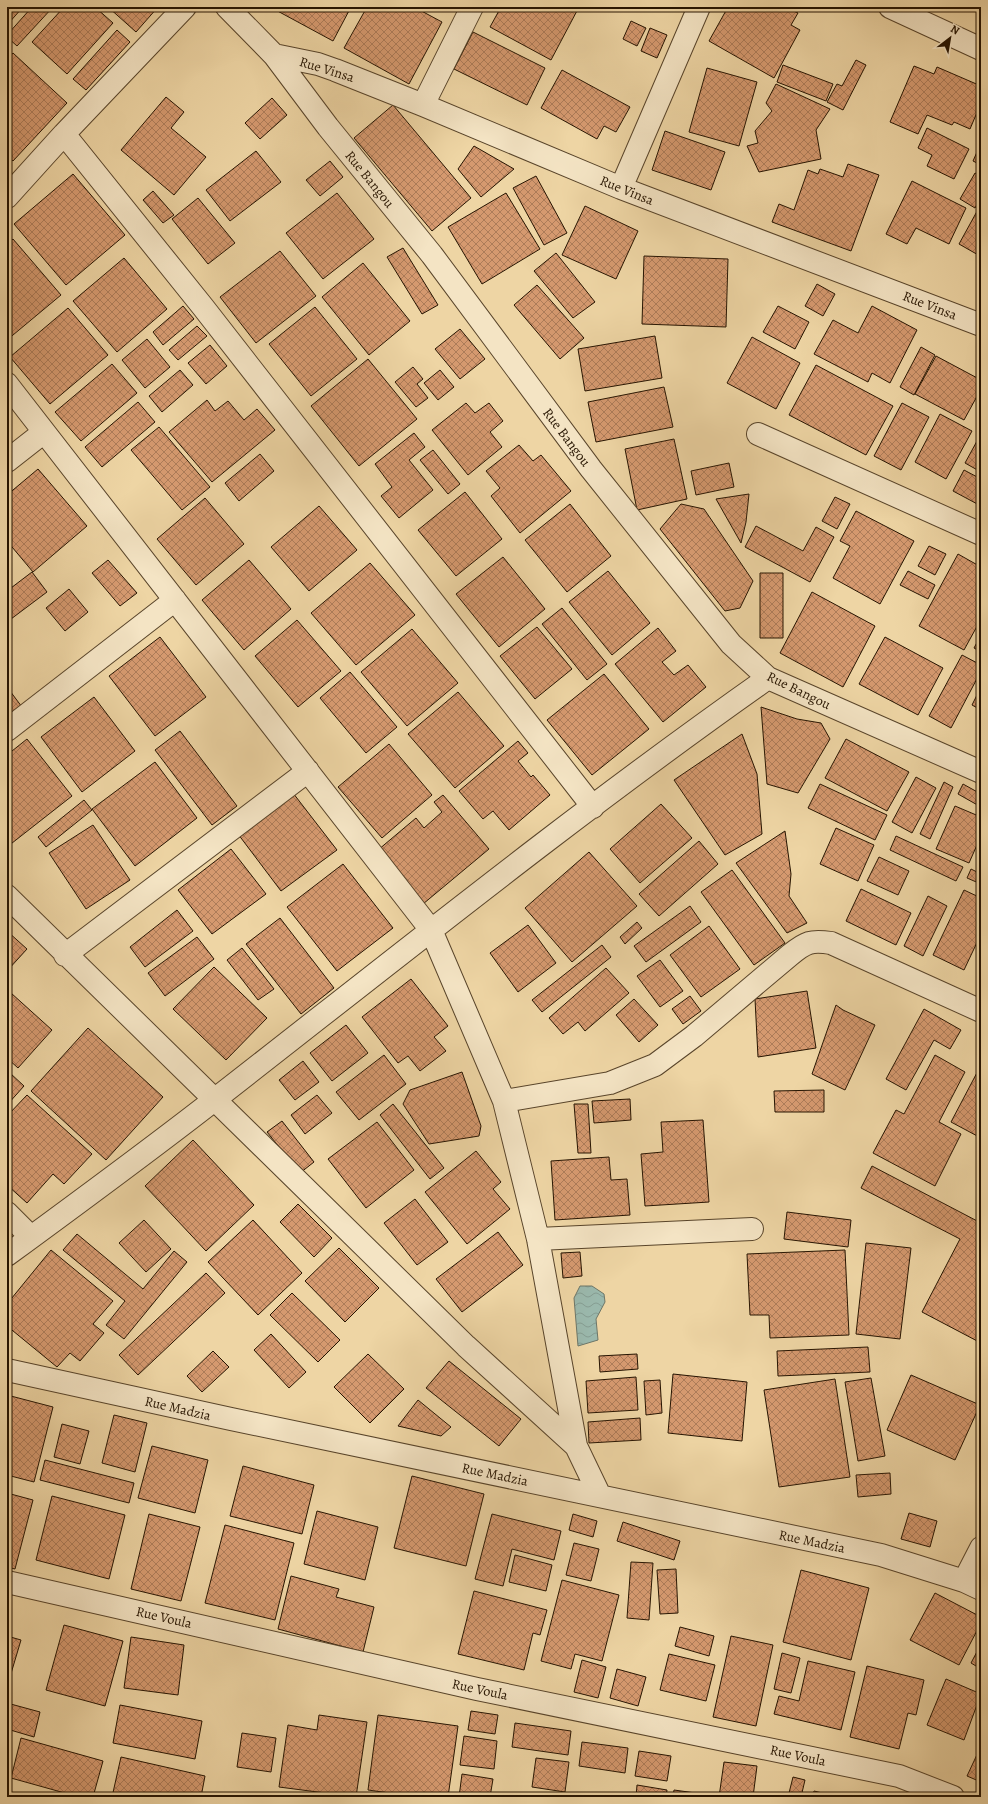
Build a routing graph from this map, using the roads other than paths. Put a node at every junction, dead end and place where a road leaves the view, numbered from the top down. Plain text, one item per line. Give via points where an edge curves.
1 (185, 7) edge
2 (227, 7) edge
3 (472, 7) edge
4 (699, 7) edge
5 (890, 7) edge
6 (981, 49) edge
7 (274, 55) junction
8 (424, 105) junction
9 (64, 134) junction
10 (621, 188) junction
11 (10, 190) edge
12 (981, 325) edge
13 (7, 384) edge
14 (44, 432) junction
15 (758, 434) dead end
16 (7, 461) edge
17 (981, 534) edge
18 (175, 600) junction
19 (768, 678) junction
20 (7, 730) edge
21 (308, 771) junction
22 (981, 772) edge
23 (593, 807) junction
24 (7, 896) edge
25 (431, 930) junction
26 (65, 955) junction
27 (981, 1012) edge
28 (216, 1099) junction
29 (504, 1101) junction
30 (7, 1213) edge
31 (752, 1229) dead end
32 (31, 1237) junction
33 (538, 1239) junction
34 (7, 1255) edge
35 (7, 1370) edge
36 (576, 1446) junction
37 (600, 1496) junction
38 (981, 1548) edge
39 (7, 1582) edge
40 (973, 1585) edge
41 (953, 1797) edge

1 - 9 street
2 - 7 street, Rue Bangou
3 - 8 street
4 - 10 street
5 - 6 street
7 - 8 street, Rue Vinsa via 318,64
7 - 19 street, Rue Bangou via 328,127 432,255 591,469 690,594 731,644
8 - 10 street, Rue Vinsa
9 - 11 street
9 - 23 street via 208,313
10 - 12 street, Rue Vinsa
13 - 14 street
14 - 16 street
14 - 18 street
15 - 17 street
18 - 20 street
18 - 21 street
19 - 22 street, Rue Bangou
19 - 23 street via 667,749
21 - 25 street
21 - 26 street
23 - 25 street
24 - 26 street
25 - 28 street
25 - 29 street
26 - 28 street
27 - 29 street via 831,943 816,941 804,944 790,954 694,1036 655,1065 610,1083
28 - 32 street
28 - 36 street via 466,1346
29 - 33 street
30 - 32 street
31 - 33 street
32 - 34 street
33 - 36 street
35 - 37 street, Rue Madzia
36 - 37 street
37 - 40 street, Rue Madzia via 881,1556
38 - 40 street
39 - 41 street, Rue Voula via 477,1689 899,1776

